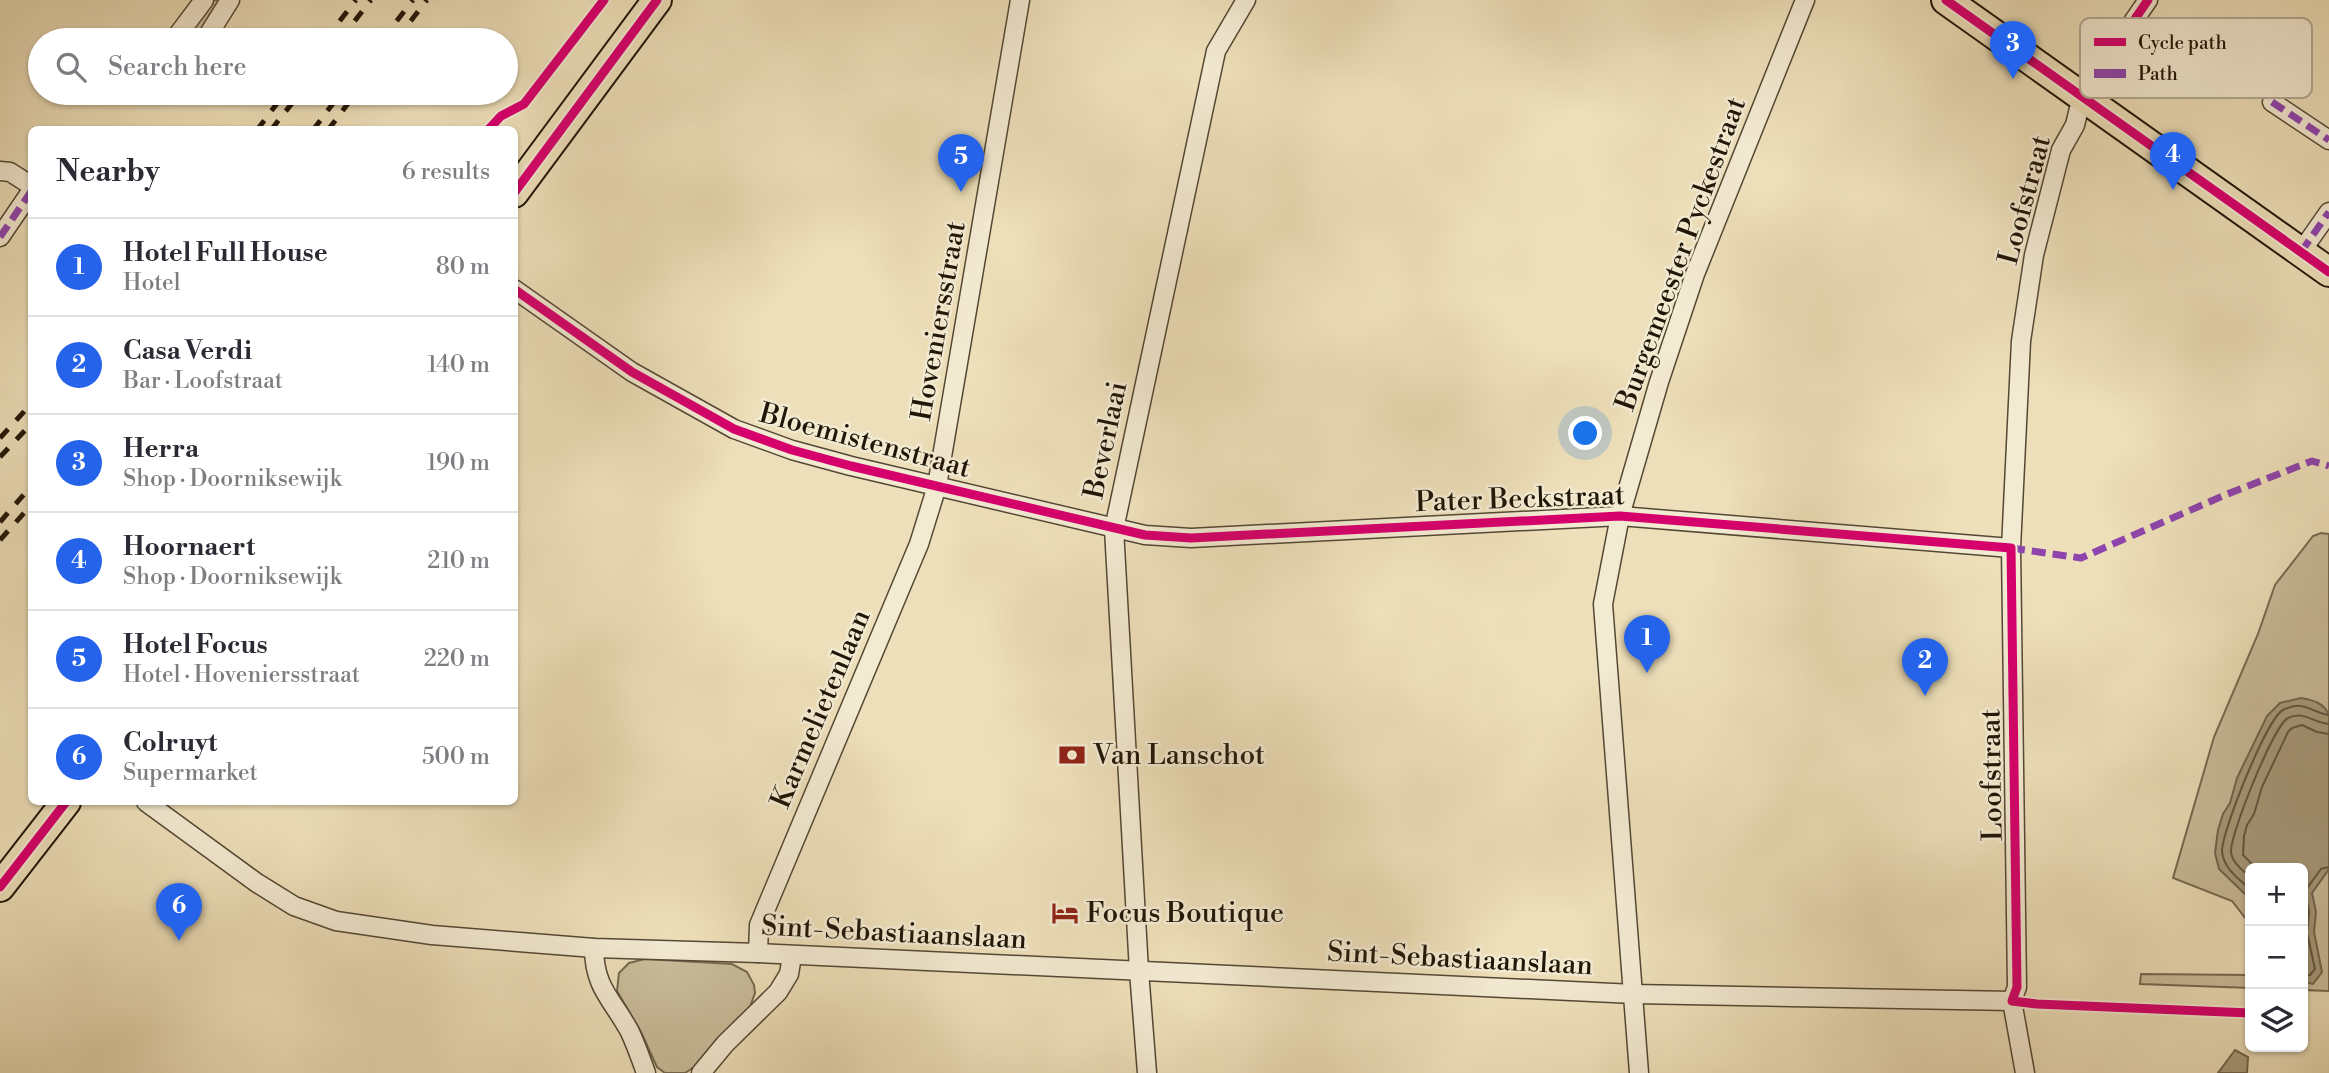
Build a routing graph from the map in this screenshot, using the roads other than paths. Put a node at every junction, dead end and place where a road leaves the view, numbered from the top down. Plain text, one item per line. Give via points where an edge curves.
1 (204, 0) edge
2 (230, 0) edge
3 (657, 0) edge
4 (1020, 0) edge
5 (1246, 0) edge
6 (1805, 0) edge
7 (1946, 0) edge
8 (2148, 0) edge
9 (2136, 18) edge
10 (183, 28) edge
11 (212, 28) edge
12 (2080, 95) edge
13 (2082, 98) edge
14 (2085, 98) edge
15 (2272, 102) dead end
16 (2329, 140) edge
17 (0, 171) edge
18 (28, 185) edge
19 (518, 188) edge
20 (28, 194) edge
21 (2329, 212) edge
22 (0, 237) edge
23 (2301, 252) junction
24 (2329, 272) edge
25 (518, 292) edge
26 (937, 486) junction
27 (1620, 516) junction
28 (1114, 529) junction
29 (2011, 548) junction
30 (63, 805) edge
31 (150, 805) edge
32 (0, 887) edge
33 (594, 948) junction
34 (758, 953) junction
35 (792, 956) junction
36 (1139, 971) junction
37 (1634, 994) junction
38 (2012, 1001) junction
39 (646, 1073) edge
40 (701, 1073) edge
41 (1147, 1073) edge
42 (1639, 1073) edge
43 (2025, 1073) edge

1 - 10 street
2 - 11 street
3 - 19 main road
4 - 26 street, Hoveniersstraat
5 - 28 street, Beverlaai via 1216,51
6 - 27 street, Burgemeester Pyckestraat via 1695,274
7 - 12 main road
8 - 9 street, Loofstraat
13 - 29 street, Loofstraat via 2075,125 2061,150 2034,255 2021,341
14 - 23 main road
15 - 16 street
17 - 18 street via 10,172
20 - 22 street
21 - 23 street
23 - 24 main road
25 - 26 street, Bloemistenstraat via 632,372 734,429 792,450
26 - 28 street, Bloemistenstraat
26 - 34 street, Karmelietenlaan via 919,544 759,925
27 - 28 street, Pater Beckstraat via 1191,538
27 - 29 street, Pater Beckstraat
27 - 37 street, Burgemeester Pyckestraat via 1603,604
28 - 36 street, Beverlaai
29 - 38 street, Loofstraat via 2017,987
30 - 32 main road
31 - 33 street, Sint-Sebastiaanslaan via 275,895 314,915 432,936
33 - 34 street, Sint-Sebastiaanslaan
33 - 39 street via 595,974 629,1031
34 - 35 street, Sint-Sebastiaanslaan
35 - 36 street, Sint-Sebastiaanslaan
35 - 40 street via 789,974 778,992
36 - 37 street, Sint-Sebastiaanslaan
36 - 41 street, Beverlaai
37 - 38 street, Sint-Sebastiaanslaan
37 - 42 street, Burgemeester Pyckestraat
38 - 43 street, Loofstraat

